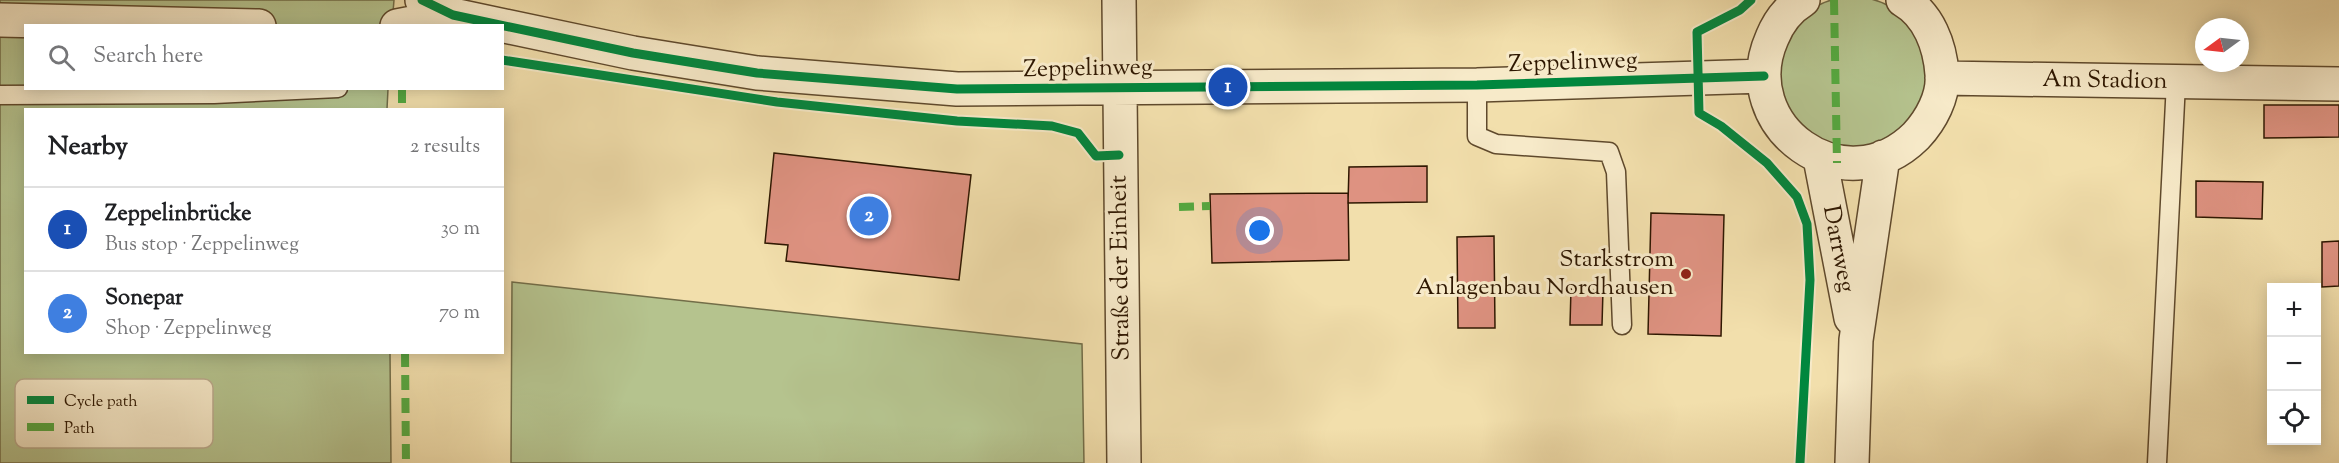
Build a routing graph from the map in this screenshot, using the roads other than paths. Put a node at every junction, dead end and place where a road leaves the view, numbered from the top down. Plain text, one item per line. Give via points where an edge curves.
1 (422, 0) edge
2 (1119, 0) edge
3 (1803, 0) edge
4 (1903, 0) edge
5 (0, 20) edge
6 (448, 20) edge
7 (173, 24) edge
8 (414, 24) edge
9 (470, 24) edge
10 (504, 30) edge
11 (1764, 76) junction
12 (1942, 78) junction
13 (2176, 82) junction
14 (2339, 84) edge
15 (1477, 85) junction
16 (1120, 87) junction
17 (297, 90) edge
18 (0, 95) edge
19 (1820, 158) junction
20 (1883, 158) junction
21 (1622, 325) dead end
22 (1856, 340) junction
23 (1124, 463) edge
24 (1852, 463) edge
25 (2157, 463) edge

1 - 6 street, Zeppelinweg
2 - 16 street, Straße der Einheit
3 - 11 street via 1777,26 1767,50
4 - 12 street via 1928,24 1940,50
5 - 7 street
6 - 8 street, Zeppelinweg
6 - 9 street, Zeppelinweg
10 - 16 street, Zeppelinweg via 757,73 957,89
11 - 15 street, Zeppelinweg
11 - 19 street via 1769,104 1783,129
12 - 13 street, Am Stadion
12 - 20 street via 1937,104 1925,127 1906,145
13 - 14 street, Am Stadion
13 - 25 lane
15 - 16 street, Zeppelinweg
15 - 21 lane via 1477,136 1496,144 1609,152 1616,172
16 - 23 street, Straße der Einheit
17 - 18 lane
19 - 20 street via 1842,164
19 - 22 street, Darrweg
20 - 22 street, Darrweg
22 - 24 street, Darrweg

